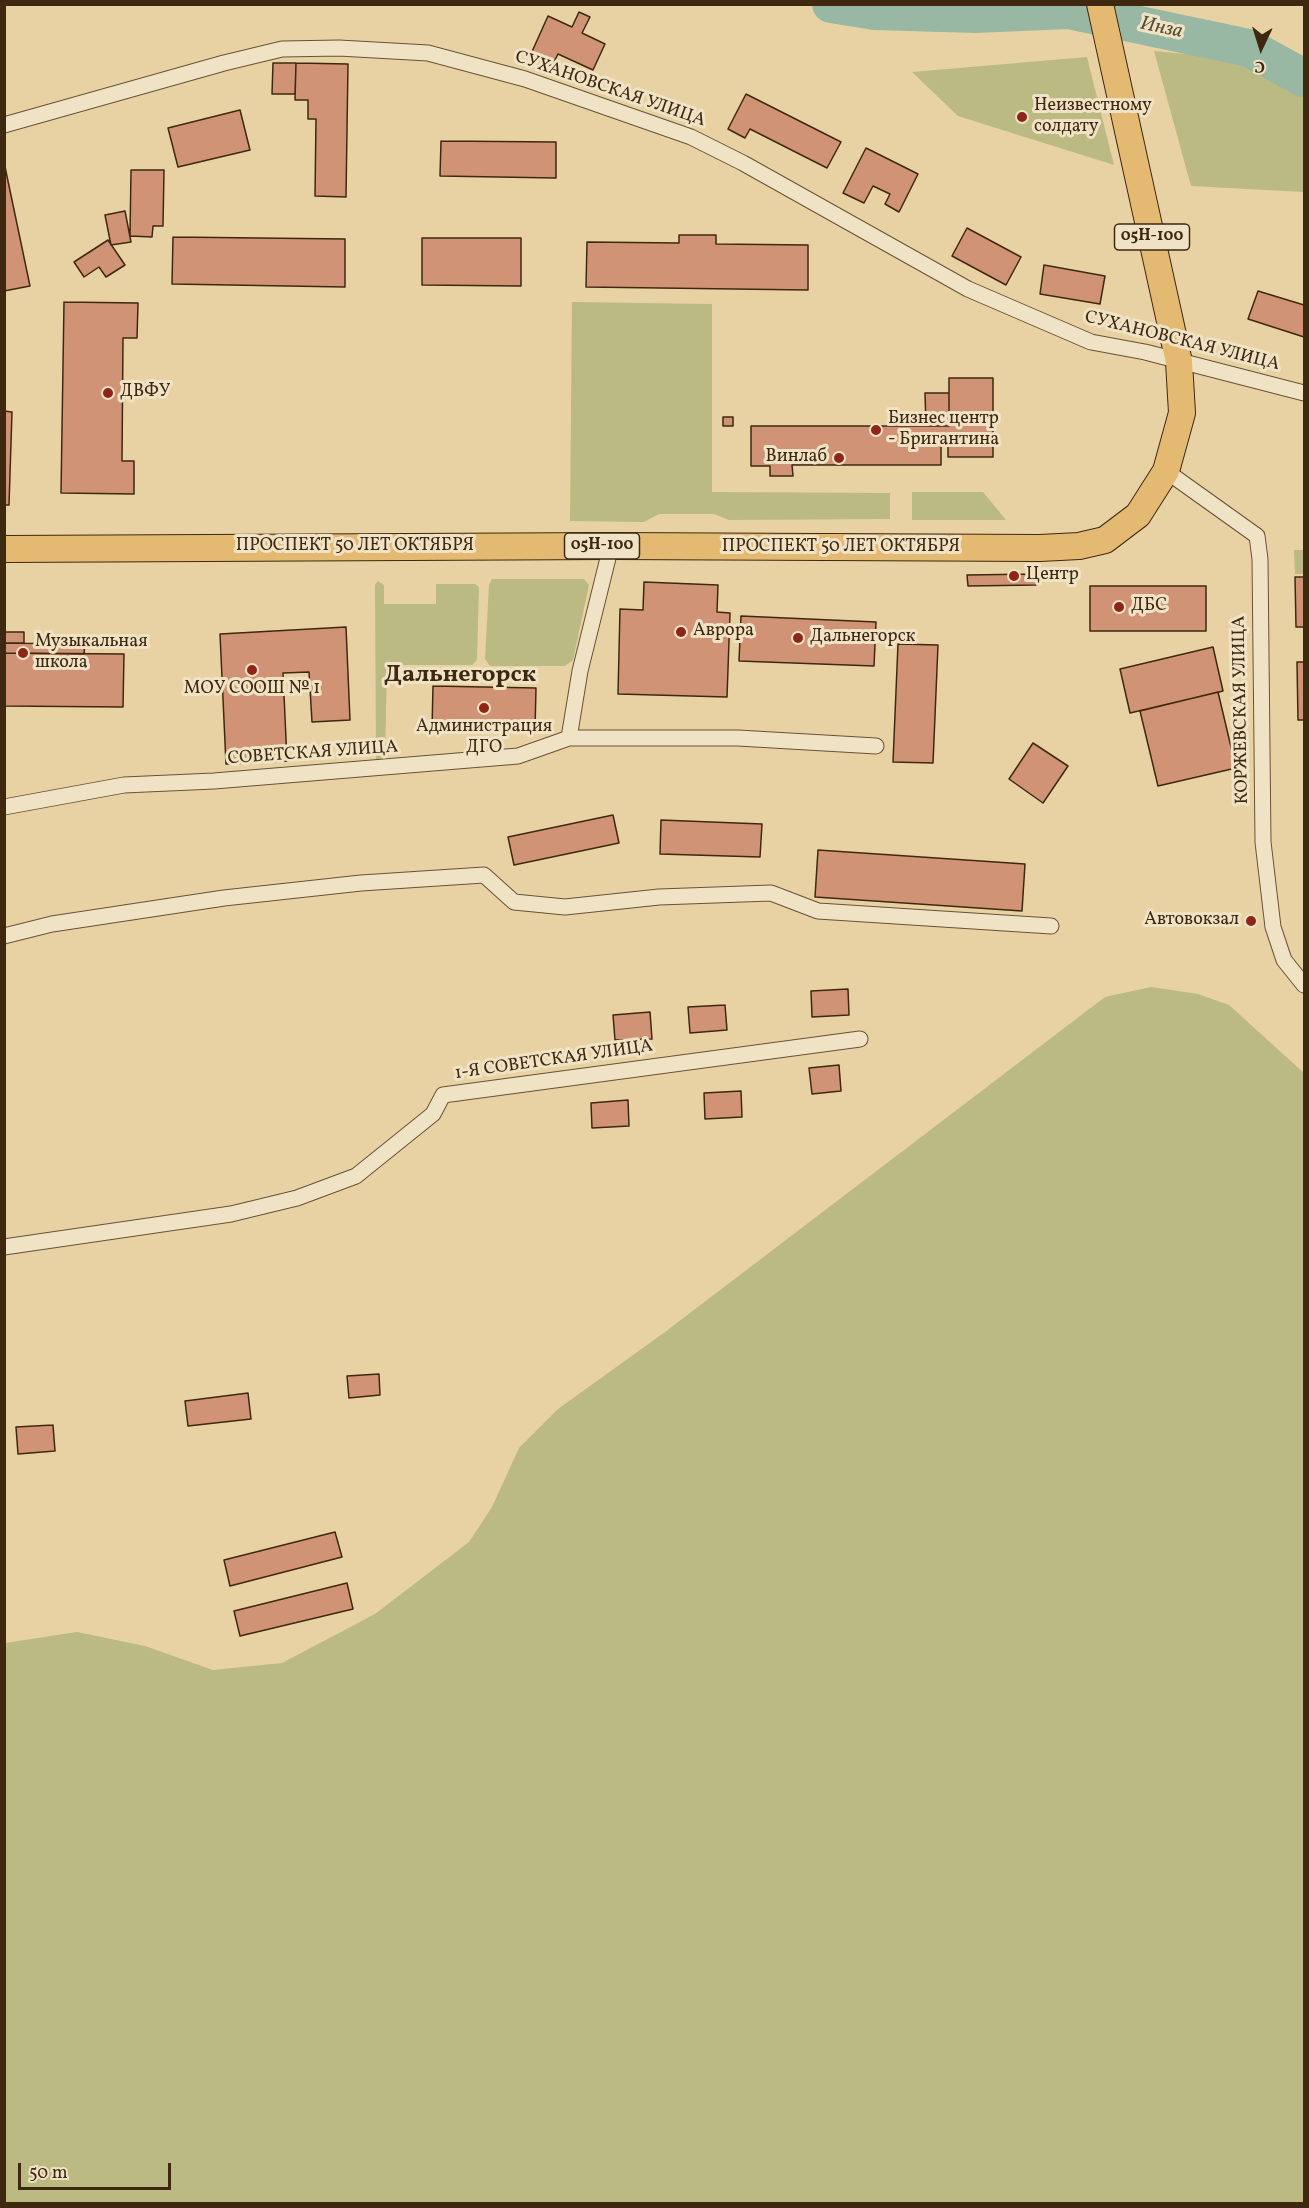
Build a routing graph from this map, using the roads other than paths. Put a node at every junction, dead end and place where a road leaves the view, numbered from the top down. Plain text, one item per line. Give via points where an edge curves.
1 (1100, 4) edge
2 (4, 125) edge
3 (1179, 362) junction
4 (1305, 393) edge
5 (1166, 471) junction
6 (610, 546) junction
7 (4, 549) edge
8 (569, 738) junction
9 (876, 747) dead end
10 (4, 807) edge
11 (1051, 926) dead end
12 (4, 936) edge
13 (1305, 984) edge
14 (860, 1039) dead end
15 (4, 1247) edge

1 - 3 main road, ПРОСПЕКТ 50 ЛЕТ ОКТЯБРЯ / 05Н-100
2 - 3 street, СУХАНОВСКАЯ УЛИЦА via 282,49 428,53 525,79 691,137 968,289 1091,342
3 - 4 street, СУХАНОВСКАЯ УЛИЦА
3 - 5 main road, ПРОСПЕКТ 50 ЛЕТ ОКТЯБРЯ / 05Н-100 via 1182,413
5 - 6 main road, ПРОСПЕКТ 50 ЛЕТ ОКТЯБРЯ / 05Н-100 via 1138,514 1105,540 1078,546
5 - 13 street, КОРЖЕВСКАЯ УЛИЦА via 1257,536 1263,842 1273,927 1284,960
6 - 7 main road, ПРОСПЕКТ 50 ЛЕТ ОКТЯБРЯ / 05Н-100
6 - 8 street via 580,671
8 - 9 street, СОВЕТСКАЯ УЛИЦА via 738,738
8 - 10 street, СОВЕТСКАЯ УЛИЦА via 518,756 124,785
11 - 12 street via 818,911 771,893 659,897 566,907 514,902 484,875 224,898 52,924
14 - 15 street, 1-Я СОВЕТСКАЯ УЛИЦА via 443,1095 433,1114 356,1176 297,1198 231,1214

